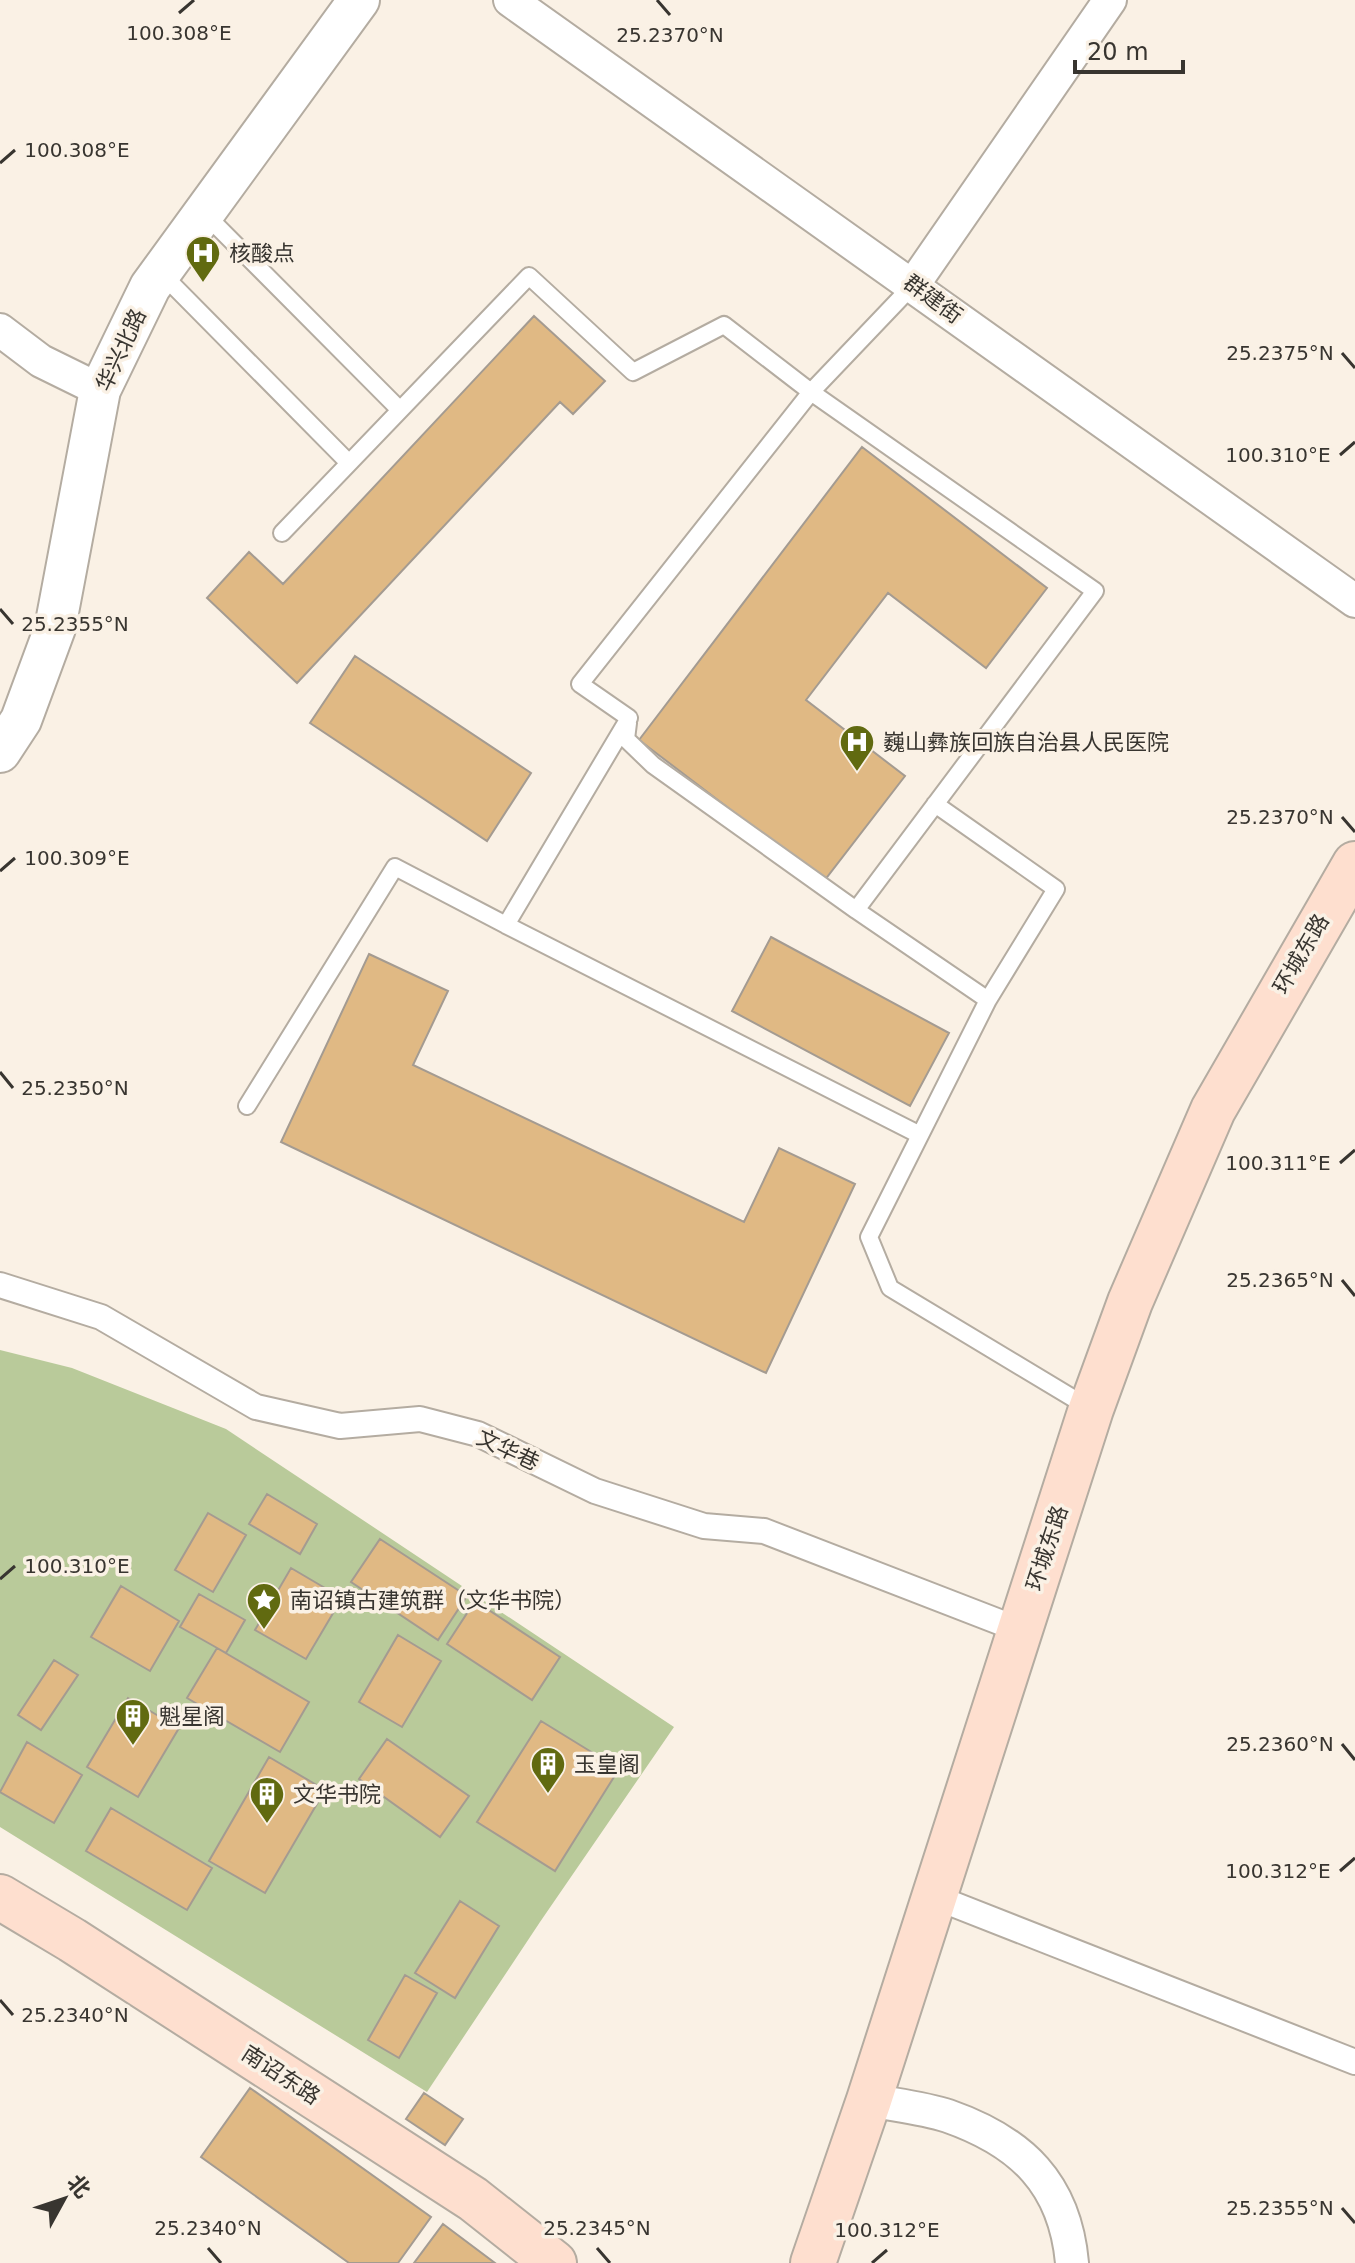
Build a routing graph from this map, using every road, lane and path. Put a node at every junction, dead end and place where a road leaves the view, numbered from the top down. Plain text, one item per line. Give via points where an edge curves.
1 (359, 0) edge
2 (510, 0) edge
3 (1110, 0) edge
4 (204, 213) junction
5 (161, 273) junction
6 (913, 285) junction
7 (0, 330) edge
8 (100, 390) junction
9 (811, 392) junction
10 (400, 410) junction
11 (349, 463) junction
12 (282, 533) dead end
13 (1355, 601) edge
14 (629, 718) junction
15 (0, 752) edge
16 (935, 804) junction
17 (1355, 864) edge
18 (856, 910) junction
19 (506, 925) junction
20 (988, 1000) junction
21 (247, 1106) dead end
22 (920, 1135) junction
23 (0, 1285) edge
24 (1091, 1409) junction
25 (1020, 1630) junction
26 (0, 1897) edge
27 (935, 1897) junction
28 (1355, 2062) edge
29 (869, 2100) junction
30 (554, 2263) edge
31 (813, 2263) edge
32 (1072, 2263) edge

1 - 4 street, 华兴北路
2 - 6 street, 群建街
3 - 6 street
4 - 5 street, 华兴北路
4 - 10 lane
5 - 8 street, 华兴北路
5 - 11 lane
6 - 9 lane
6 - 13 street, 群建街
7 - 8 street via 41,361
8 - 15 street, 华兴北路 via 55,628 21,720
9 - 10 lane via 724,325 633,372 529,276
9 - 14 lane via 580,684
9 - 16 lane via 1095,591
10 - 11 lane
11 - 12 lane
14 - 18 lane via 626,739 653,765
14 - 19 lane
16 - 18 lane
16 - 20 lane via 1056,889
17 - 24 main road, 环城东路 via 1213,1110 1130,1302
18 - 20 lane
19 - 21 lane via 395,867
19 - 22 lane
20 - 22 lane
22 - 24 lane via 869,1237 890,1288
23 - 25 street, 文华巷 via 101,1317 256,1407 340,1426 420,1419 478,1434 595,1491 704,1526 764,1531
24 - 25 main road, 环城东路
25 - 27 main road, 环城东路
26 - 30 main road, 南诏东路 via 473,2199
27 - 28 street
27 - 29 main road, 环城东路
29 - 31 main road, 环城东路
29 - 32 street via 947,2116 1021,2153 1052,2190 1070,2238

